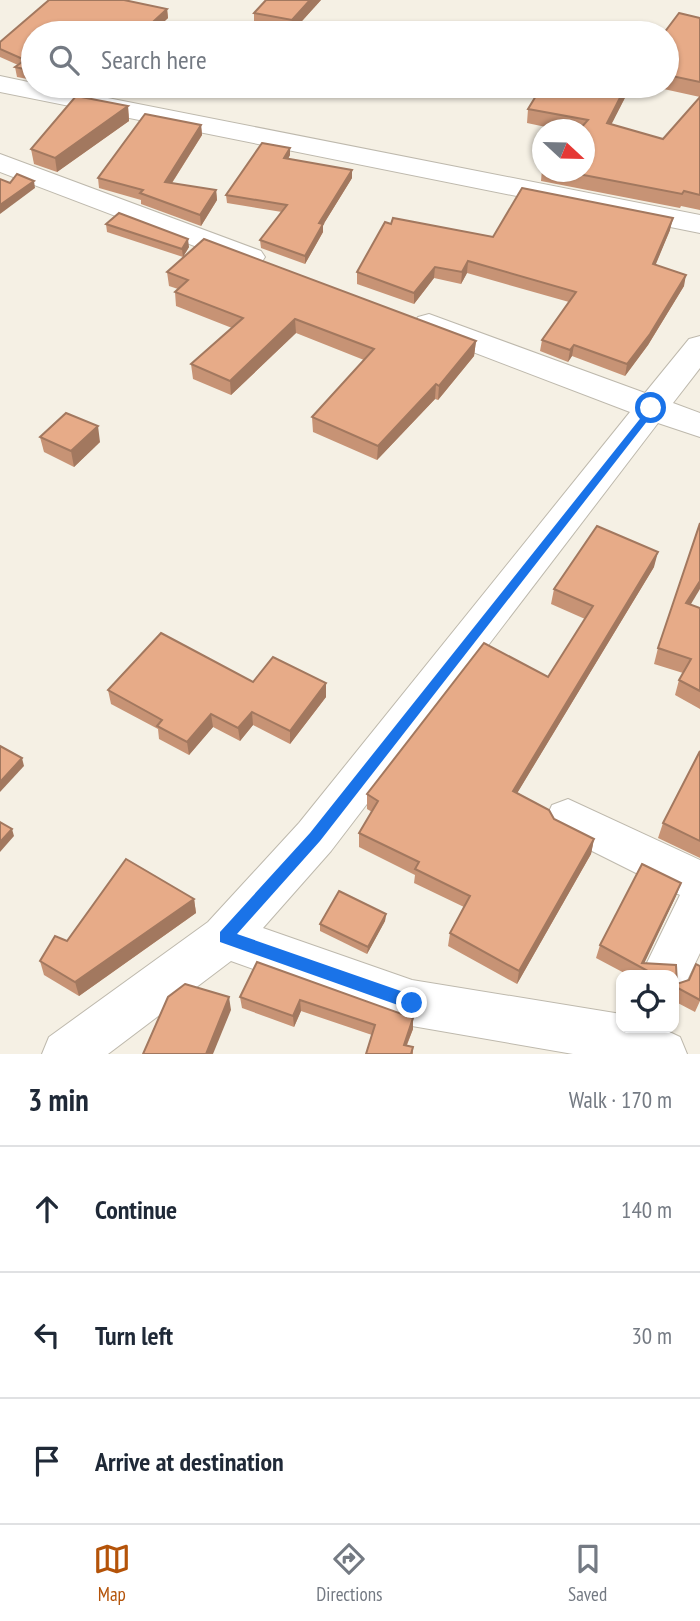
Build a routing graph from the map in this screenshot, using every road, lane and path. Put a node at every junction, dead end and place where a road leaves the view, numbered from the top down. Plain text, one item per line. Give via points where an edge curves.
1 (0, 84) edge
2 (21, 88) edge
3 (70, 98) edge
4 (0, 162) edge
5 (700, 224) edge
6 (274, 265) edge
7 (404, 315) edge
8 (700, 346) edge
9 (651, 408) junction
10 (700, 426) edge
11 (568, 818) dead end
12 (700, 882) edge
13 (700, 902) edge
14 (225, 937) junction
15 (667, 970) edge
16 (641, 1044) edge
17 (67, 1054) edge

1 - 2 street
3 - 5 street
4 - 6 street
7 - 9 street
8 - 9 street
9 - 10 street
9 - 14 street via 315,837
11 - 12 street
13 - 15 street
14 - 16 street via 412,1003
14 - 17 street

